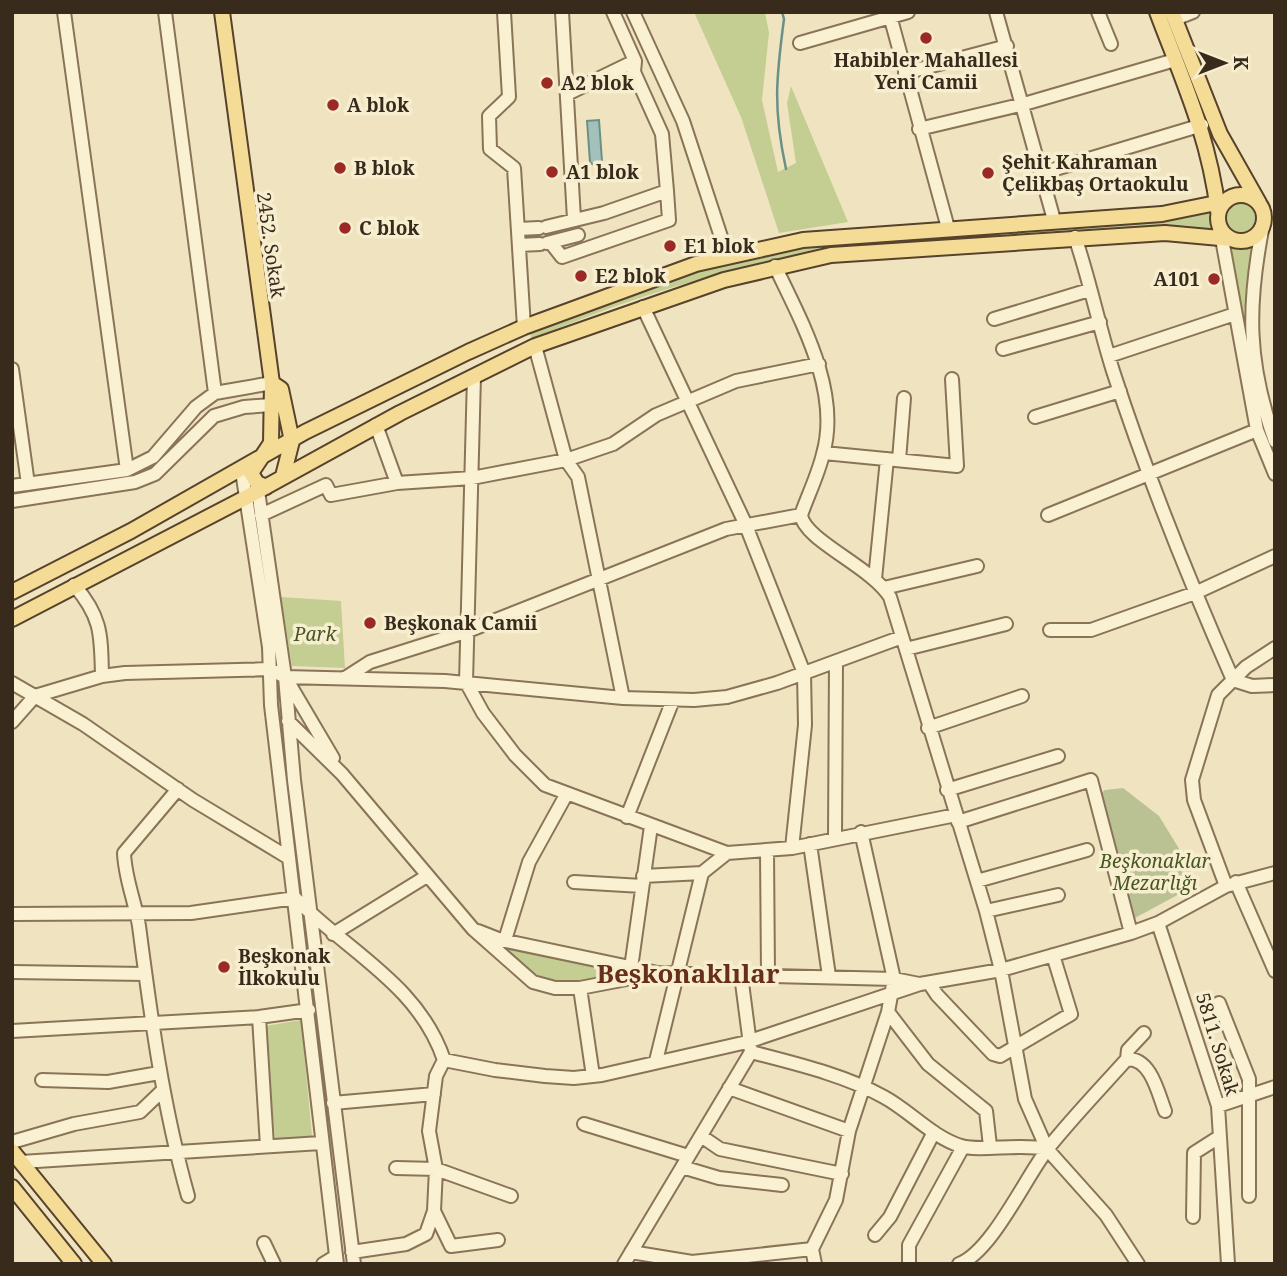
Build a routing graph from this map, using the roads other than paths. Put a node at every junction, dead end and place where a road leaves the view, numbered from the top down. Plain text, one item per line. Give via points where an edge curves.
1 (64, 12) edge
2 (165, 12) edge
3 (222, 12) edge
4 (504, 12) edge
5 (562, 12) edge
6 (613, 12) edge
7 (633, 12) edge
8 (908, 12) edge
9 (996, 12) edge
10 (1098, 12) edge
11 (1157, 12) edge
12 (1193, 12) edge
13 (890, 15) edge
14 (1173, 16) edge
15 (800, 43) dead end
16 (1111, 44) dead end
17 (1007, 46) junction
18 (1175, 60) junction
19 (635, 61) junction
20 (905, 73) junction
21 (567, 94) junction
22 (1024, 104) junction
23 (1202, 125) junction
24 (919, 129) junction
25 (1042, 173) junction
26 (667, 191) junction
27 (1256, 200) junction
28 (1275, 202) edge
29 (574, 219) junction
30 (1054, 220) junction
31 (1222, 220) junction
32 (948, 228) junction
33 (518, 229) junction
34 (1263, 232) edge
35 (578, 234) dead end
36 (1075, 237) junction
37 (546, 243) junction
38 (519, 245) junction
39 (727, 255) junction
40 (775, 266) junction
41 (1089, 290) junction
42 (643, 307) junction
43 (1235, 314) junction
44 (994, 319) dead end
45 (1100, 323) junction
46 (524, 327) junction
47 (535, 346) junction
48 (1003, 349) dead end
49 (1109, 356) junction
50 (819, 364) junction
51 (12, 369) edge
52 (474, 376) junction
53 (951, 379) dead end
54 (272, 383) junction
55 (1120, 391) junction
56 (215, 393) junction
57 (905, 398) dead end
58 (687, 401) junction
59 (271, 405) junction
60 (1035, 416) dead end
61 (290, 425) junction
62 (376, 425) junction
63 (1256, 430) junction
64 (305, 432) junction
65 (292, 441) junction
66 (1275, 441) edge
67 (824, 453) junction
68 (893, 459) junction
69 (566, 460) junction
70 (255, 463) junction
71 (127, 470) junction
72 (242, 471) junction
73 (1149, 474) junction
74 (1275, 474) edge
75 (283, 476) junction
76 (472, 478) junction
77 (397, 483) junction
78 (28, 484) junction
79 (12, 486) edge
80 (257, 492) junction
81 (12, 501) edge
82 (261, 515) junction
83 (801, 515) junction
84 (1048, 515) dead end
85 (745, 523) junction
86 (1275, 556) edge
87 (978, 566) dead end
88 (599, 581) junction
89 (880, 583) junction
90 (74, 585) junction
91 (12, 592) edge
92 (1195, 593) junction
93 (12, 619) edge
94 (1006, 624) dead end
95 (1050, 630) dead end
96 (468, 631) junction
97 (904, 643) junction
98 (1275, 648) edge
99 (836, 662) junction
100 (270, 669) junction
101 (804, 673) junction
102 (102, 676) junction
103 (285, 677) junction
104 (345, 678) junction
105 (1233, 680) junction
106 (466, 682) junction
107 (12, 683) edge
108 (1275, 685) edge
109 (35, 696) junction
110 (1022, 696) dead end
111 (624, 698) junction
112 (673, 700) junction
113 (271, 705) junction
114 (12, 722) edge
115 (289, 722) junction
116 (929, 728) junction
117 (1058, 756) dead end
118 (342, 774) junction
119 (177, 789) junction
120 (947, 790) junction
121 (565, 795) junction
122 (627, 817) junction
123 (957, 819) junction
124 (651, 826) junction
125 (861, 832) junction
126 (835, 838) junction
127 (810, 844) junction
128 (792, 848) junction
129 (1087, 850) dead end
130 (767, 851) junction
131 (727, 853) junction
132 (289, 858) junction
133 (702, 873) junction
134 (1275, 873) edge
135 (427, 876) junction
136 (642, 881) junction
137 (977, 881) junction
138 (574, 882) dead end
139 (1231, 884) junction
140 (1058, 895) dead end
141 (295, 898) junction
142 (986, 911) junction
143 (12, 914) edge
144 (310, 914) junction
145 (137, 915) junction
146 (1158, 923) junction
147 (472, 929) junction
148 (1131, 933) junction
149 (333, 934) junction
150 (505, 940) junction
151 (1054, 955) junction
152 (1001, 970) junction
153 (1275, 971) edge
154 (12, 972) edge
155 (630, 973) junction
156 (145, 974) junction
157 (677, 974) junction
158 (741, 975) junction
159 (768, 975) junction
160 (829, 976) junction
161 (894, 979) junction
162 (924, 984) junction
163 (580, 988) junction
164 (889, 997) junction
165 (1219, 1003) dead end
166 (309, 1010) junction
167 (888, 1012) junction
168 (259, 1017) junction
169 (150, 1025) junction
170 (12, 1031) edge
171 (1144, 1033) dead end
172 (749, 1047) junction
173 (1016, 1050) junction
174 (1127, 1059) junction
175 (444, 1060) junction
176 (656, 1061) junction
177 (159, 1073) junction
178 (593, 1076) junction
179 (42, 1080) dead end
180 (1275, 1087) edge
181 (729, 1088) junction
182 (861, 1088) junction
183 (163, 1090) junction
184 (434, 1094) junction
185 (1250, 1094) junction
186 (333, 1103) junction
187 (1218, 1105) junction
188 (1165, 1111) dead end
189 (584, 1124) dead end
190 (849, 1131) junction
191 (934, 1132) junction
192 (701, 1136) junction
193 (1219, 1137) junction
194 (12, 1142) edge
195 (321, 1143) junction
196 (267, 1146) junction
197 (990, 1146) junction
198 (963, 1147) junction
199 (1047, 1149) junction
200 (176, 1152) junction
201 (16, 1157) edge
202 (685, 1161) junction
203 (396, 1168) dead end
204 (436, 1169) junction
205 (842, 1174) junction
206 (782, 1185) dead end
207 (12, 1187) edge
208 (188, 1196) dead end
209 (511, 1196) dead end
210 (1249, 1196) dead end
211 (433, 1211) junction
212 (1193, 1217) dead end
213 (875, 1236) dead end
214 (498, 1240) dead end
215 (264, 1243) dead end
216 (812, 1249) junction
217 (631, 1252) junction
218 (353, 1258) edge
219 (337, 1260) edge
220 (74, 1264) edge
221 (104, 1264) edge
222 (274, 1264) edge
223 (323, 1264) edge
224 (624, 1264) edge
225 (816, 1264) edge
226 (909, 1264) edge
227 (959, 1264) edge
228 (1138, 1264) edge
229 (1228, 1264) edge

1 - 71 street
2 - 56 street
3 - 54 main road, 2452. Sokak
4 - 33 street via 509,97 489,116 490,149 514,168
5 - 21 street
6 - 19 street
7 - 39 street via 683,121
8 - 13 street
9 - 17 street
10 - 16 street
11 - 18 main road
12 - 14 street
13 - 15 street
13 - 20 street
14 - 27 main road via 1220,134
17 - 20 street
17 - 22 street
18 - 22 street
18 - 23 main road
19 - 21 street
19 - 26 street via 634,72 662,134
20 - 24 street
21 - 29 street
22 - 24 street
22 - 25 street
23 - 25 street
23 - 31 main road
24 - 32 street
25 - 30 street
26 - 29 street
26 - 37 street via 669,220 562,257
27 - 28 main road
27 - 31 main road via 1239,195
27 - 34 main road via 1263,209
29 - 33 street
30 - 31 main road via 1162,214
30 - 32 main road
31 - 34 main road via 1246,240
31 - 36 main road via 1166,233
31 - 43 street
32 - 39 main road via 803,240
33 - 38 street
34 - 66 street via 1250,308 1258,393
35 - 37 street
36 - 40 main road via 831,255
36 - 41 street
37 - 38 street
38 - 46 street
39 - 46 main road
40 - 42 main road
40 - 50 street
41 - 44 street
41 - 45 street
42 - 47 main road
42 - 58 street
43 - 49 street
43 - 63 street
45 - 48 street
45 - 49 street
46 - 64 main road
47 - 52 main road
47 - 69 street
49 - 55 street
50 - 58 street via 736,382
50 - 67 street via 828,427
51 - 78 street
52 - 62 main road
52 - 76 street
53 - 68 street via 957,466
54 - 56 street
54 - 59 main road
54 - 61 main road, 2452. Sokak via 281,389
55 - 60 street
55 - 73 street
56 - 71 street via 196,407 153,457
57 - 68 street
58 - 69 street via 613,444
58 - 85 street
59 - 70 main road via 271,443
59 - 81 street via 214,416 155,474 135,482
61 - 64 main road
61 - 65 main road, 2452. Sokak
62 - 75 main road
62 - 77 street
63 - 73 street
63 - 74 street
64 - 65 main road
65 - 70 main road
65 - 75 main road, 2452. Sokak
67 - 68 street
67 - 83 street
68 - 89 street
69 - 76 street
69 - 88 street via 578,477
70 - 72 main road
70 - 80 main road
71 - 78 street
72 - 80 street
72 - 91 main road
73 - 84 street
73 - 92 street
75 - 80 main road
76 - 77 street
76 - 96 street
77 - 82 street via 331,495 326,485
78 - 79 street
80 - 82 street
80 - 90 main road
80 - 100 street
82 - 103 street
83 - 85 street
83 - 89 street via 805,528
85 - 88 street
85 - 101 street
86 - 92 street
87 - 89 street
88 - 96 street
88 - 111 street
89 - 97 street
90 - 93 main road
90 - 102 street via 99,623
92 - 95 street via 1091,630
92 - 105 street
94 - 97 street
96 - 104 street via 370,662
96 - 106 street
97 - 99 street
97 - 116 street
98 - 105 street
99 - 101 street
99 - 126 street
100 - 102 street
100 - 103 street
100 - 113 street
101 - 112 street via 727,697
101 - 128 street via 805,725
102 - 109 street
103 - 104 street
103 - 115 street
103 - 118 street
104 - 106 street
105 - 108 street via 1252,686
105 - 139 street via 1219,695 1192,780 1194,800
106 - 111 street
106 - 121 street via 483,713 522,762 545,785
107 - 109 street
109 - 114 street
109 - 119 street
110 - 116 street
111 - 112 street
112 - 122 street
113 - 115 street
113 - 132 street
115 - 118 street
115 - 144 street
116 - 120 street
117 - 120 street
118 - 135 street
119 - 132 street
119 - 145 street via 124,853 125,877
120 - 123 street
121 - 122 street
121 - 150 street via 529,862
122 - 124 street
123 - 125 street
123 - 137 street
123 - 148 street via 1091,780
124 - 131 street
124 - 136 street
125 - 126 street
125 - 161 street
126 - 127 street
127 - 128 street
127 - 160 street
128 - 130 street
129 - 137 street
130 - 131 street
130 - 159 street
131 - 133 street
132 - 141 street
133 - 136 street
133 - 157 street
134 - 139 street
135 - 147 street
135 - 149 street
136 - 138 street
136 - 155 street
137 - 142 street
139 - 146 street
139 - 153 street
140 - 142 street
141 - 144 street
141 - 145 street via 191,913
141 - 166 street
142 - 152 street
143 - 145 street
144 - 149 street
144 - 186 street
145 - 156 street
146 - 148 street
146 - 187 street, 5811. Sokak
147 - 150 street
147 - 163 street via 533,982
148 - 151 street
149 - 175 street via 417,1006
150 - 155 street
151 - 152 street
151 - 173 street via 1071,1014
152 - 162 street
152 - 173 street
154 - 156 street
155 - 157 street
155 - 163 street
156 - 169 street
157 - 158 street
157 - 176 street
158 - 159 street
158 - 172 street
159 - 160 street
160 - 161 street
161 - 162 street
161 - 164 street
162 - 164 street
162 - 173 street via 993,1054
163 - 178 street
164 - 167 street
164 - 172 street
165 - 185 street via 1249,1080
166 - 168 street
166 - 195 street
167 - 182 street
167 - 197 street via 928,1064 986,1111
168 - 169 street
168 - 196 street
169 - 170 street
169 - 177 street
171 - 174 street via 1128,1050
172 - 176 street
172 - 181 street
172 - 182 street
173 - 199 street via 1025,1099
174 - 188 street via 1138,1060 1147,1068
174 - 199 street
175 - 178 street via 495,1070
175 - 184 street
176 - 178 street
177 - 179 street via 108,1082
177 - 183 street
180 - 185 street
181 - 190 street
181 - 192 street
182 - 190 street
182 - 191 street via 883,1096
183 - 194 street via 140,1112
183 - 200 street
184 - 186 street
184 - 204 street via 429,1131
185 - 187 street
185 - 210 street
186 - 218 street
187 - 193 street, 5811. Sokak
189 - 202 street
190 - 205 street
191 - 198 street
191 - 213 street via 890,1217
192 - 202 street
192 - 205 street via 720,1149
193 - 212 street via 1194,1153
193 - 229 street, 5811. Sokak
195 - 196 street
195 - 219 street
196 - 200 street
197 - 198 street
197 - 199 street
198 - 226 street via 909,1245
199 - 227 street via 994,1232 968,1261
199 - 228 street via 1107,1215
200 - 201 street
200 - 208 street
201 - 221 main road
202 - 206 street via 719,1178
202 - 217 street
203 - 204 street
204 - 209 street
204 - 211 street
205 - 216 street via 836,1200
207 - 220 main road
211 - 214 street via 451,1246
211 - 218 street via 426,1234 407,1244
215 - 222 street
216 - 217 street via 692,1262
216 - 225 street
217 - 224 street
219 - 223 street

